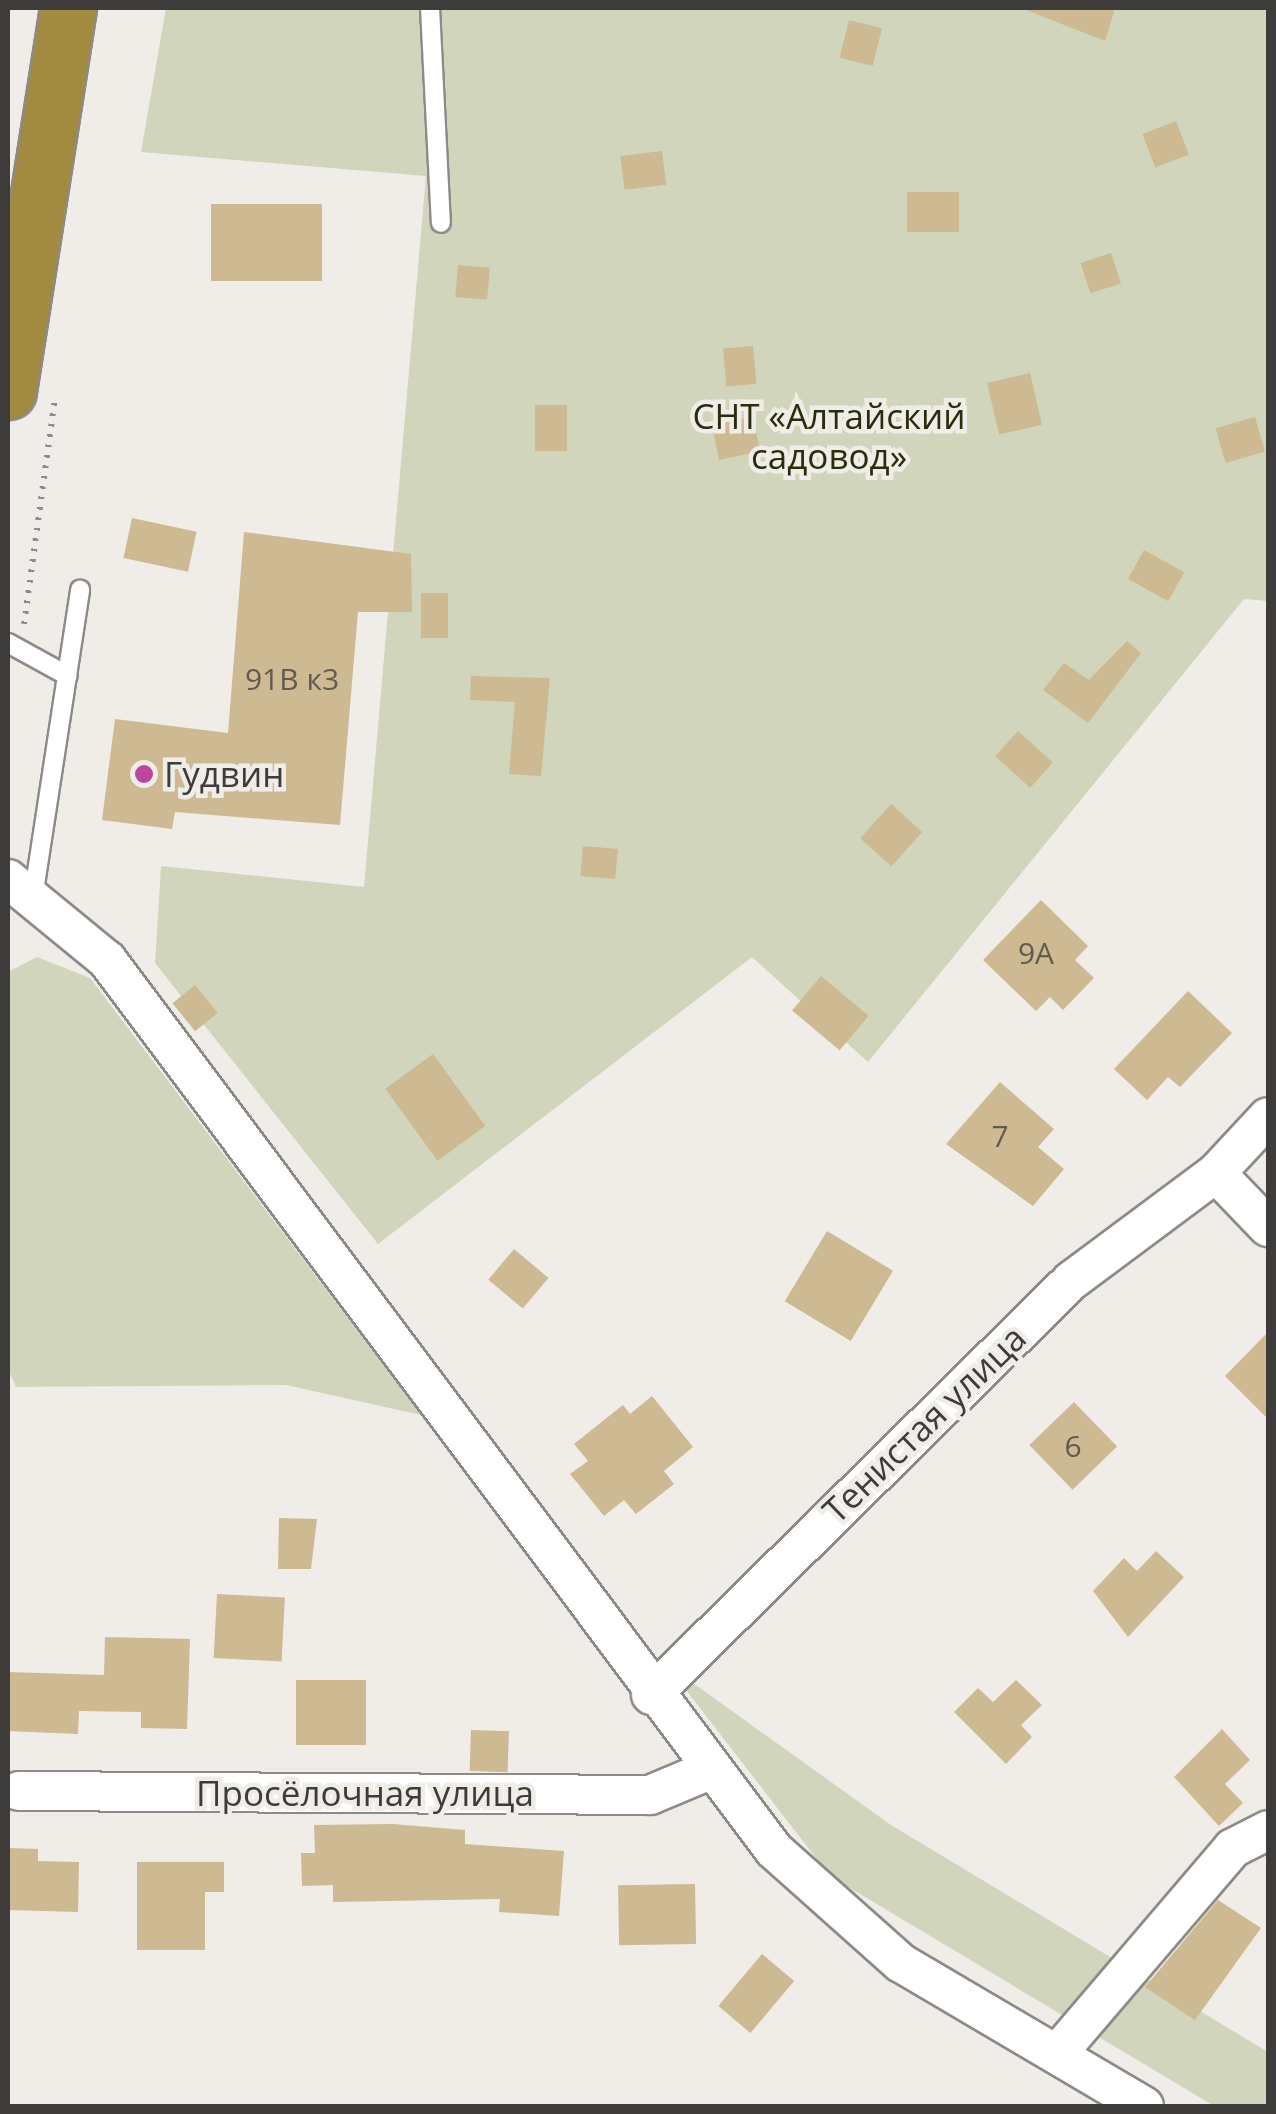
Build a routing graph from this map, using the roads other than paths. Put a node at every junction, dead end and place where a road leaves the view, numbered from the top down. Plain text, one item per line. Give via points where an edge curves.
1 (34, 8) edge
2 (68, 8) edge
3 (430, 8) edge
4 (36, 207) junction
5 (440, 223) dead end
6 (8, 391) edge
7 (80, 590) dead end
8 (8, 643) edge
9 (68, 676) junction
10 (20, 889) edge
11 (1268, 1118) edge
12 (1216, 1174) junction
13 (1268, 1227) edge
14 (650, 1695) junction
15 (707, 1771) junction
16 (19, 1792) dead end
17 (1268, 1830) edge
18 (1058, 2054) junction
19 (1144, 2106) edge

1 - 4 highway
2 - 4 highway
3 - 5 lane
4 - 6 highway
7 - 9 lane
8 - 9 lane
9 - 10 lane
10 - 14 street via 107,960 297,1202
11 - 12 street, Тенистая улица
12 - 13 street
12 - 14 street, Тенистая улица via 1070,1281
14 - 15 street
15 - 16 street, Просёлочная улица via 650,1795
15 - 18 street via 822,1900 901,1963
17 - 18 street via 1233,1848
18 - 19 street

